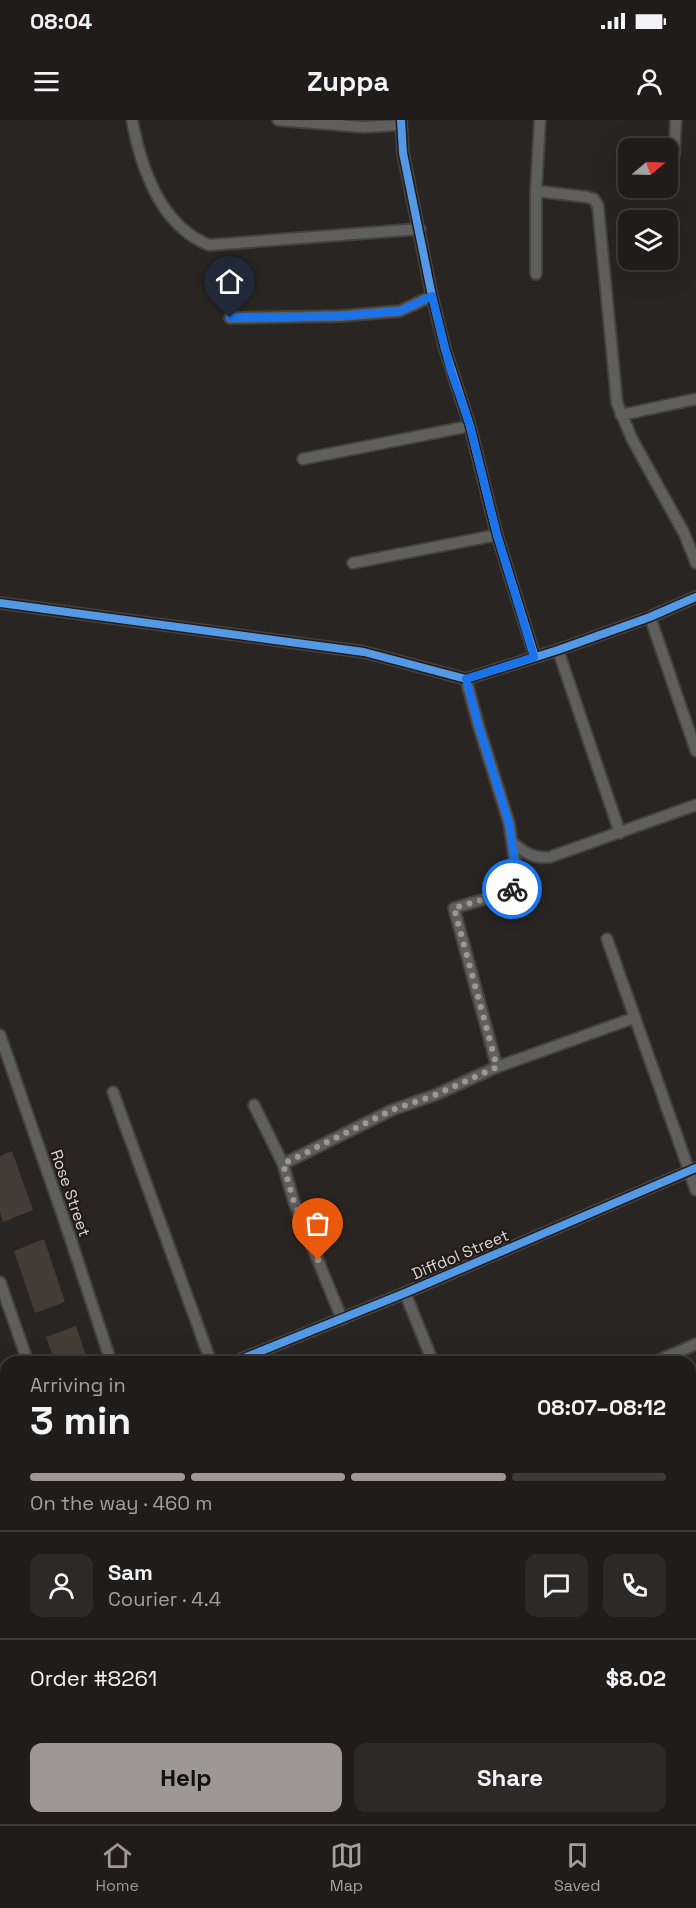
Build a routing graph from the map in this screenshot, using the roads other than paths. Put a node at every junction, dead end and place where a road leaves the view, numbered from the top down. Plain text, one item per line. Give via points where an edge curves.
1 (132, 120) edge
2 (278, 120) edge
3 (540, 120) edge
4 (676, 120) edge
5 (401, 122) edge
6 (675, 138) edge
7 (536, 191) junction
8 (420, 229) junction
9 (536, 274) dead end
10 (432, 296) junction
11 (230, 318) dead end
12 (696, 399) edge
13 (621, 415) junction
14 (470, 426) junction
15 (303, 459) dead end
16 (497, 535) junction
17 (353, 563) dead end
18 (696, 563) edge
19 (696, 597) edge
20 (0, 603) edge
21 (650, 616) junction
22 (558, 650) junction
23 (534, 657) junction
24 (466, 679) junction
25 (696, 751) edge
26 (696, 805) edge
27 (620, 832) junction
28 (512, 842) junction
29 (607, 939) dead end
30 (634, 1018) junction
31 (0, 1035) edge
32 (497, 1067) junction
33 (113, 1092) dead end
34 (254, 1105) dead end
35 (283, 1164) junction
36 (692, 1170) edge
37 (696, 1190) edge
38 (0, 1282) edge
39 (405, 1293) junction
40 (342, 1319) junction
41 (696, 1344) edge
42 (26, 1356) edge
43 (109, 1356) edge
44 (209, 1356) edge
45 (249, 1356) edge
46 (431, 1356) edge
47 (669, 1356) edge

1 - 8 street via 137,149 152,186 169,213 193,239 209,245
2 - 5 street via 363,127
3 - 7 street
4 - 6 street
5 - 8 street via 403,153
7 - 9 street
7 - 13 street via 587,197 598,206
8 - 10 street
10 - 11 street via 400,311
10 - 14 street
12 - 13 street
13 - 18 street
14 - 15 street
14 - 16 street
16 - 17 street
16 - 23 street
19 - 21 street
20 - 24 street via 364,652
21 - 22 street
21 - 25 street
22 - 23 street
22 - 27 street
23 - 24 street
24 - 28 street
26 - 27 street
27 - 28 street via 538,859
28 - 32 street via 518,883 509,892 454,908
29 - 30 street
30 - 32 street
30 - 36 street
31 - 43 street, Rose Street
32 - 35 street via 392,1110
33 - 44 street
34 - 35 street
35 - 40 street via 294,1202
36 - 37 street
36 - 39 street, Diffdol Street
38 - 42 street
39 - 40 street, Diffdol Street
39 - 46 street
40 - 45 street, Diffdol Street
41 - 47 street

